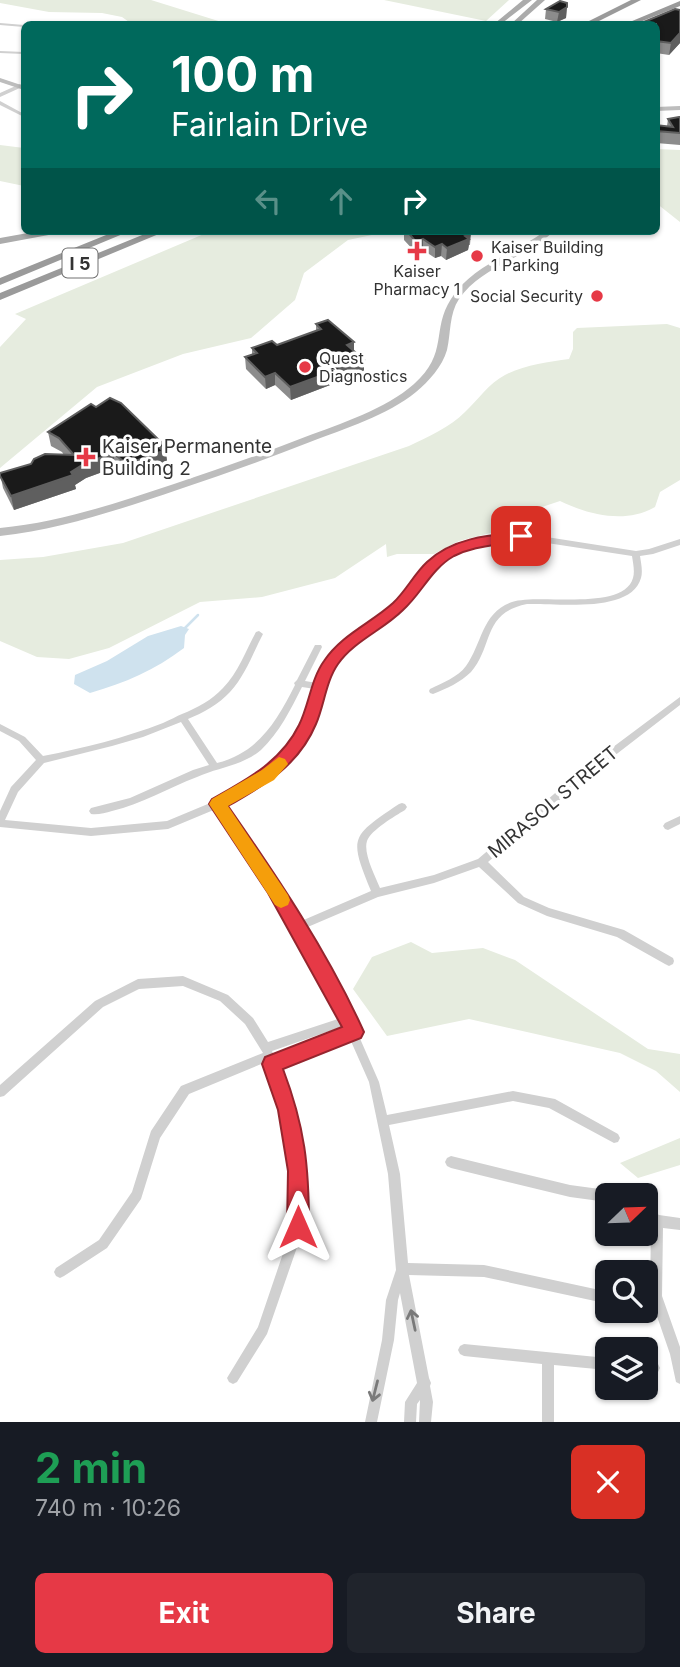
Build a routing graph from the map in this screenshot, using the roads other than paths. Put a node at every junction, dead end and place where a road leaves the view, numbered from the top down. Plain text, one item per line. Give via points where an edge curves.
1 (528, 0) edge
2 (541, 0) edge
3 (621, 0) edge
4 (637, 0) edge
5 (661, 0) edge
6 (680, 4) edge
7 (501, 21) edge
8 (516, 21) edge
9 (593, 21) edge
10 (595, 21) edge
11 (627, 21) edge
12 (0, 24) edge
13 (21, 26) edge
14 (0, 52) edge
15 (21, 53) edge
16 (0, 80) edge
17 (21, 87) edge
18 (21, 87) edge
19 (0, 95) edge
20 (0, 103) edge
21 (680, 108) edge
22 (660, 109) edge
23 (21, 114) edge
24 (21, 230) edge
25 (0, 233) edge
26 (30, 235) edge
27 (115, 235) edge
28 (151, 235) edge
29 (544, 235) edge
30 (0, 240) edge
31 (77, 250) junction
32 (0, 273) edge
33 (0, 282) edge
34 (0, 297) edge
35 (0, 532) edge
36 (680, 542) edge
37 (636, 554) junction
38 (259, 634) dead end
39 (318, 647) dead end
40 (298, 683) junction
41 (320, 687) junction
42 (433, 691) dead end
43 (680, 700) edge
44 (182, 717) junction
45 (0, 727) edge
46 (41, 760) junction
47 (214, 766) junction
48 (218, 804) junction
49 (402, 807) dead end
50 (94, 811) dead end
51 (680, 820) edge
52 (0, 822) edge
53 (668, 826) dead end
54 (481, 862) junction
55 (377, 893) junction
56 (297, 927) junction
57 (669, 961) dead end
58 (349, 1020) junction
59 (354, 1032) junction
60 (269, 1056) junction
61 (0, 1092) edge
62 (383, 1121) junction
63 (614, 1138) dead end
64 (451, 1162) dead end
65 (595, 1194) edge
66 (658, 1221) edge
67 (680, 1224) edge
68 (402, 1269) junction
69 (60, 1272) dead end
70 (595, 1294) edge
71 (658, 1312) edge
72 (464, 1350) dead end
73 (548, 1359) junction
74 (595, 1363) edge
75 (233, 1378) dead end
76 (680, 1378) edge
77 (425, 1384) junction
78 (371, 1422) edge
79 (410, 1422) edge
80 (425, 1422) edge
81 (548, 1422) edge

1 - 7 main road
2 - 8 main road
3 - 9 highway
4 - 10 highway
5 - 11 highway
6 - 11 highway
12 - 13 street
14 - 15 street
16 - 17 street
18 - 19 street
20 - 23 street
21 - 22 street
24 - 25 main road
26 - 30 main road
27 - 31 highway, I 5
28 - 34 highway, I 5
29 - 35 street via 456,297 435,366 401,399 252,461 161,492 64,522
31 - 32 highway
31 - 33 highway, I 5
36 - 37 street
37 - 41 street via 521,536 480,540 432,565 399,606 341,650 328,665
37 - 42 street via 636,581 618,597 586,602 535,599 505,607 488,625 467,670
38 - 44 street via 228,689
39 - 40 street
40 - 41 street
40 - 47 street via 271,732 248,755
41 - 48 street via 307,726 292,751 268,775
43 - 54 street, MIRASOL STREET
44 - 46 street via 117,742
44 - 47 street
45 - 46 street via 22,739
46 - 52 street via 14,790
47 - 50 street via 126,806
48 - 52 street via 167,825 91,832
48 - 56 street
49 - 55 street via 367,830 360,843
51 - 53 street
54 - 55 street, MIRASOL STREET
54 - 57 street via 521,900 620,933
55 - 56 street, MIRASOL STREET
56 - 58 street
58 - 59 street
58 - 60 street
59 - 60 street
59 - 62 street via 374,1082
60 - 61 street via 249,1021 224,998 183,981 138,984 99,1004
60 - 69 street via 185,1090 155,1135 136,1195 103,1244
60 - 75 street via 289,1110 298,1171 298,1227 263,1330
62 - 63 street via 513,1096 551,1103
62 - 68 street via 394,1174
64 - 65 street
66 - 67 street
68 - 70 street via 484,1271
77 -> 68 street
68 -> 78 street via 392,1300
71 - 76 street via 676,1354
72 - 73 street
73 - 74 street
73 - 81 street
77 - 79 street via 411,1402
77 - 80 street

